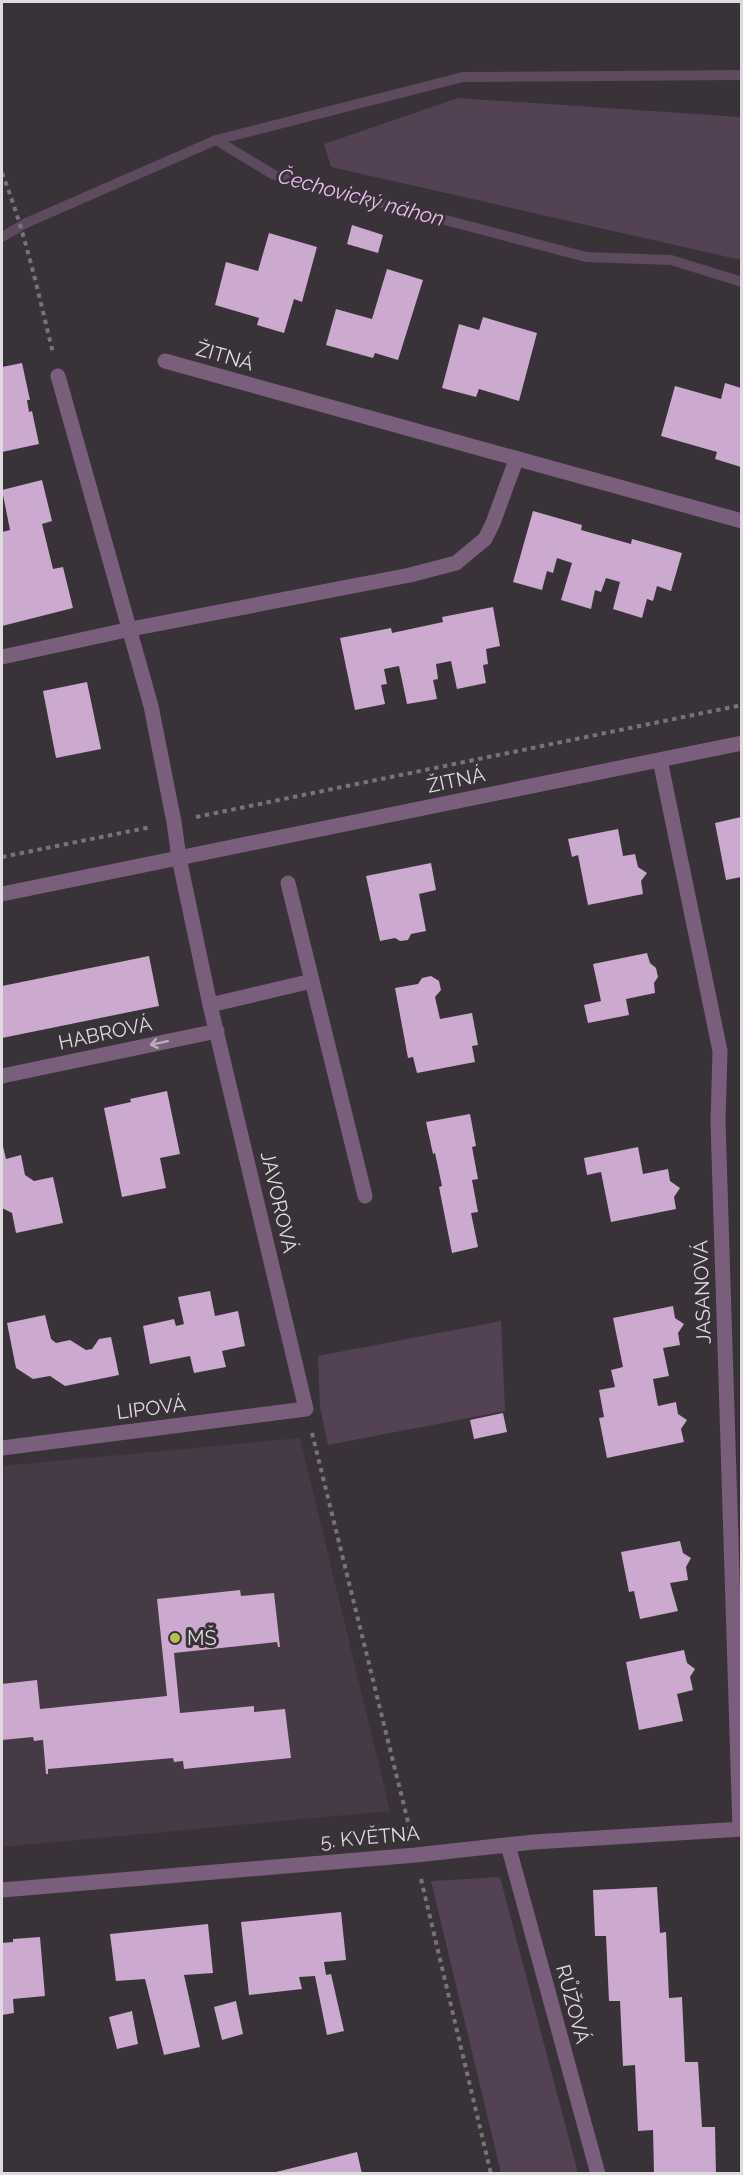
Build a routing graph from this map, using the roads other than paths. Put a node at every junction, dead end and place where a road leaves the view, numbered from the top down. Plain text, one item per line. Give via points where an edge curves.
1 (165, 361) dead end
2 (58, 376) road end
3 (516, 460) junction
4 (741, 521) edge
5 (131, 629) junction
6 (2, 657) edge
7 (741, 743) edge
8 (660, 760) junction
9 (178, 858) junction
10 (288, 883) dead end
11 (2, 894) edge
12 (312, 981) junction
13 (210, 1005) junction
14 (216, 1031) junction
15 (2, 1076) edge
16 (365, 1196) dead end
17 (306, 1409) joint
18 (2, 1448) edge
19 (741, 1829) edge
20 (508, 1845) junction
21 (2, 1890) edge
22 (598, 2174) edge

1 - 3 street, ŽITNÁ
2 - 5 street
3 - 4 street, ŽITNÁ
3 - 5 street via 485,539 456,563
5 - 6 street
5 - 9 street via 151,706
7 - 8 street, ŽITNÁ
8 - 9 street, ŽITNÁ
8 - 19 street, JASANOVÁ via 720,1051 719,1146
9 - 11 street, ŽITNÁ
9 - 13 street, JAVOROVÁ
10 - 12 street
12 - 13 street
12 - 16 street
13 - 14 street, JAVOROVÁ
14 -> 15 street, HABROVÁ
14 - 17 street, JAVOROVÁ
17 - 18 street, LIPOVÁ
19 - 20 street, 5. KVĚTNA
20 - 21 street, 5. KVĚTNA
20 - 22 street, RŮŽOVÁ

